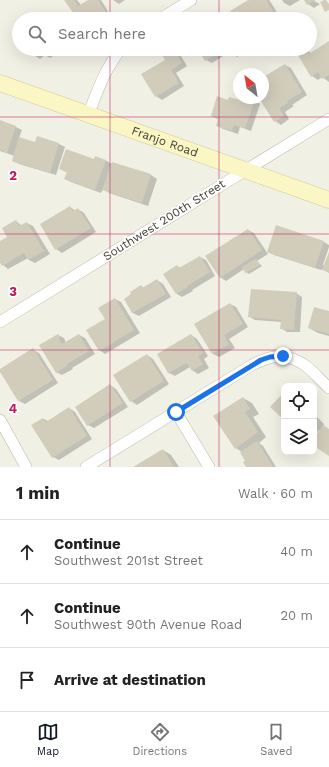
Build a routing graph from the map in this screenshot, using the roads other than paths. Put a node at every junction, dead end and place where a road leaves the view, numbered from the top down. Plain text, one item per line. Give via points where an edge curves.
1 (191, 0) edge
2 (171, 12) edge
3 (116, 56) edge
4 (0, 83) edge
5 (88, 115) junction
6 (329, 119) edge
7 (246, 170) junction
8 (329, 200) edge
9 (0, 322) edge
10 (329, 388) edge
11 (176, 412) junction
12 (0, 420) edge
13 (26, 467) edge
14 (86, 467) edge
15 (209, 467) edge

1 - 2 street
3 - 5 street via 104,74
4 - 5 street, Franjo Road
5 - 7 street, Franjo Road
6 - 7 street, Southwest 200th Street
7 - 8 street, Franjo Road
7 - 9 street, Southwest 200th Street
10 - 11 street via 305,366 294,360 283,356 270,357 252,365
11 - 14 street
11 - 15 street
12 - 13 street

